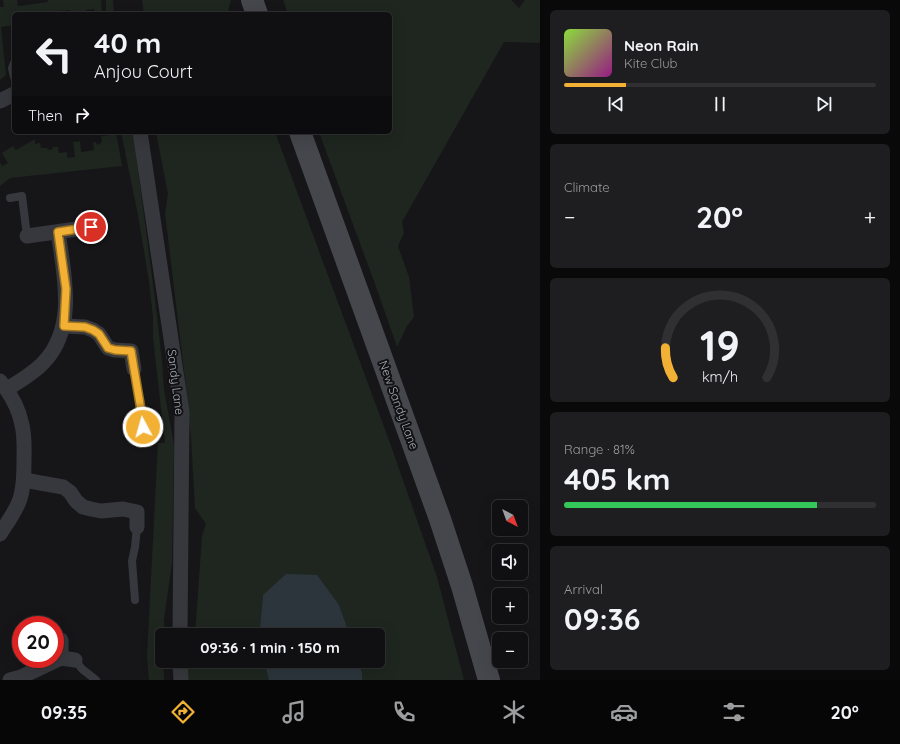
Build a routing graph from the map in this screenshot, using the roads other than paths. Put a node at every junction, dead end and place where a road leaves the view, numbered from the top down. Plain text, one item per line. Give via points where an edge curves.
1 (252, 0) edge
2 (256, 12) edge
3 (140, 134) edge
4 (301, 134) edge
5 (10, 198) dead end
6 (91, 227) dead end
7 (58, 232) junction
8 (27, 236) joint
9 (64, 326) junction
10 (134, 369) joint
11 (4, 385) edge
12 (143, 427) dead end
13 (24, 480) junction
14 (137, 527) joint
15 (0, 534) edge
16 (136, 600) dead end
17 (180, 628) edge
18 (64, 650) edge
19 (68, 659) junction
20 (180, 668) edge
21 (10, 680) edge
22 (96, 680) edge
23 (181, 680) edge
24 (489, 680) edge

1 - 2 street
3 - 17 street, Sandy Lane via 182,412
4 - 24 street, New Sandy Lane via 440,519
5 - 8 lane via 22,196
6 - 7 street
7 - 8 street
7 - 9 street via 66,289
9 - 10 street via 85,327 99,334 108,348 131,351
9 - 11 street via 60,338 45,362 30,374
10 - 12 lane
11 - 13 street via 22,424
13 - 14 street via 63,487 83,507 101,511 123,509 137,512
13 - 15 street via 20,499
14 - 16 lane via 132,561
18 - 19 street
19 - 21 street
19 - 22 lane
20 - 23 street

